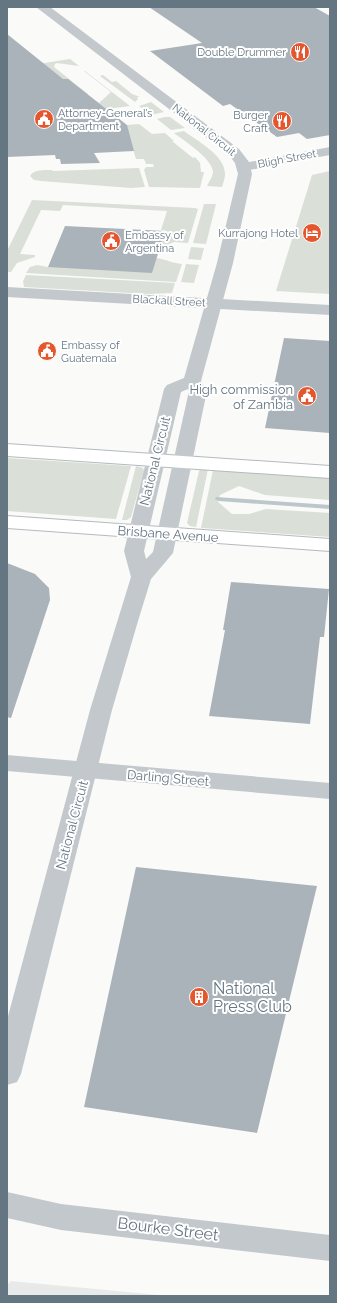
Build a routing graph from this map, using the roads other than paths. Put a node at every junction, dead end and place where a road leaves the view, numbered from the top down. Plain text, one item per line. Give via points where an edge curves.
1 (42, 7) edge
2 (330, 151) edge
3 (244, 167) junction
4 (7, 292) edge
5 (213, 304) junction
6 (330, 310) edge
7 (192, 380) junction
8 (7, 450) edge
9 (156, 460) junction
10 (183, 462) junction
11 (330, 472) edge
12 (7, 522) edge
13 (138, 532) junction
14 (167, 534) junction
15 (330, 545) edge
16 (141, 577) junction
17 (7, 763) edge
18 (86, 771) junction
19 (330, 792) edge
20 (7, 1074) edge
21 (7, 1205) edge
22 (330, 1248) edge

1 - 3 street, National Circuit via 229,148 239,157
2 - 3 street, Bligh Street
3 - 5 street, National Circuit via 245,180
4 - 5 street, Blackall Street
5 - 6 street, Blackall Street
5 - 7 street, National Circuit
7 - 9 street, National Circuit via 173,389
7 - 10 street, National Circuit via 198,391
8 - 9 main road
9 - 10 main road
9 - 13 street, National Circuit
10 - 11 main road
10 - 14 street, National Circuit
12 - 13 main road, Brisbane Avenue
13 - 14 main road, Brisbane Avenue
13 - 16 street, National Circuit via 134,551
14 - 15 main road, Brisbane Avenue
14 - 16 street, National Circuit via 163,553
16 - 18 street, National Circuit via 109,681
17 - 18 street, Darling Street
18 - 19 street, Darling Street
18 - 20 street, National Circuit
21 - 22 street, Bourke Street via 61,1217

